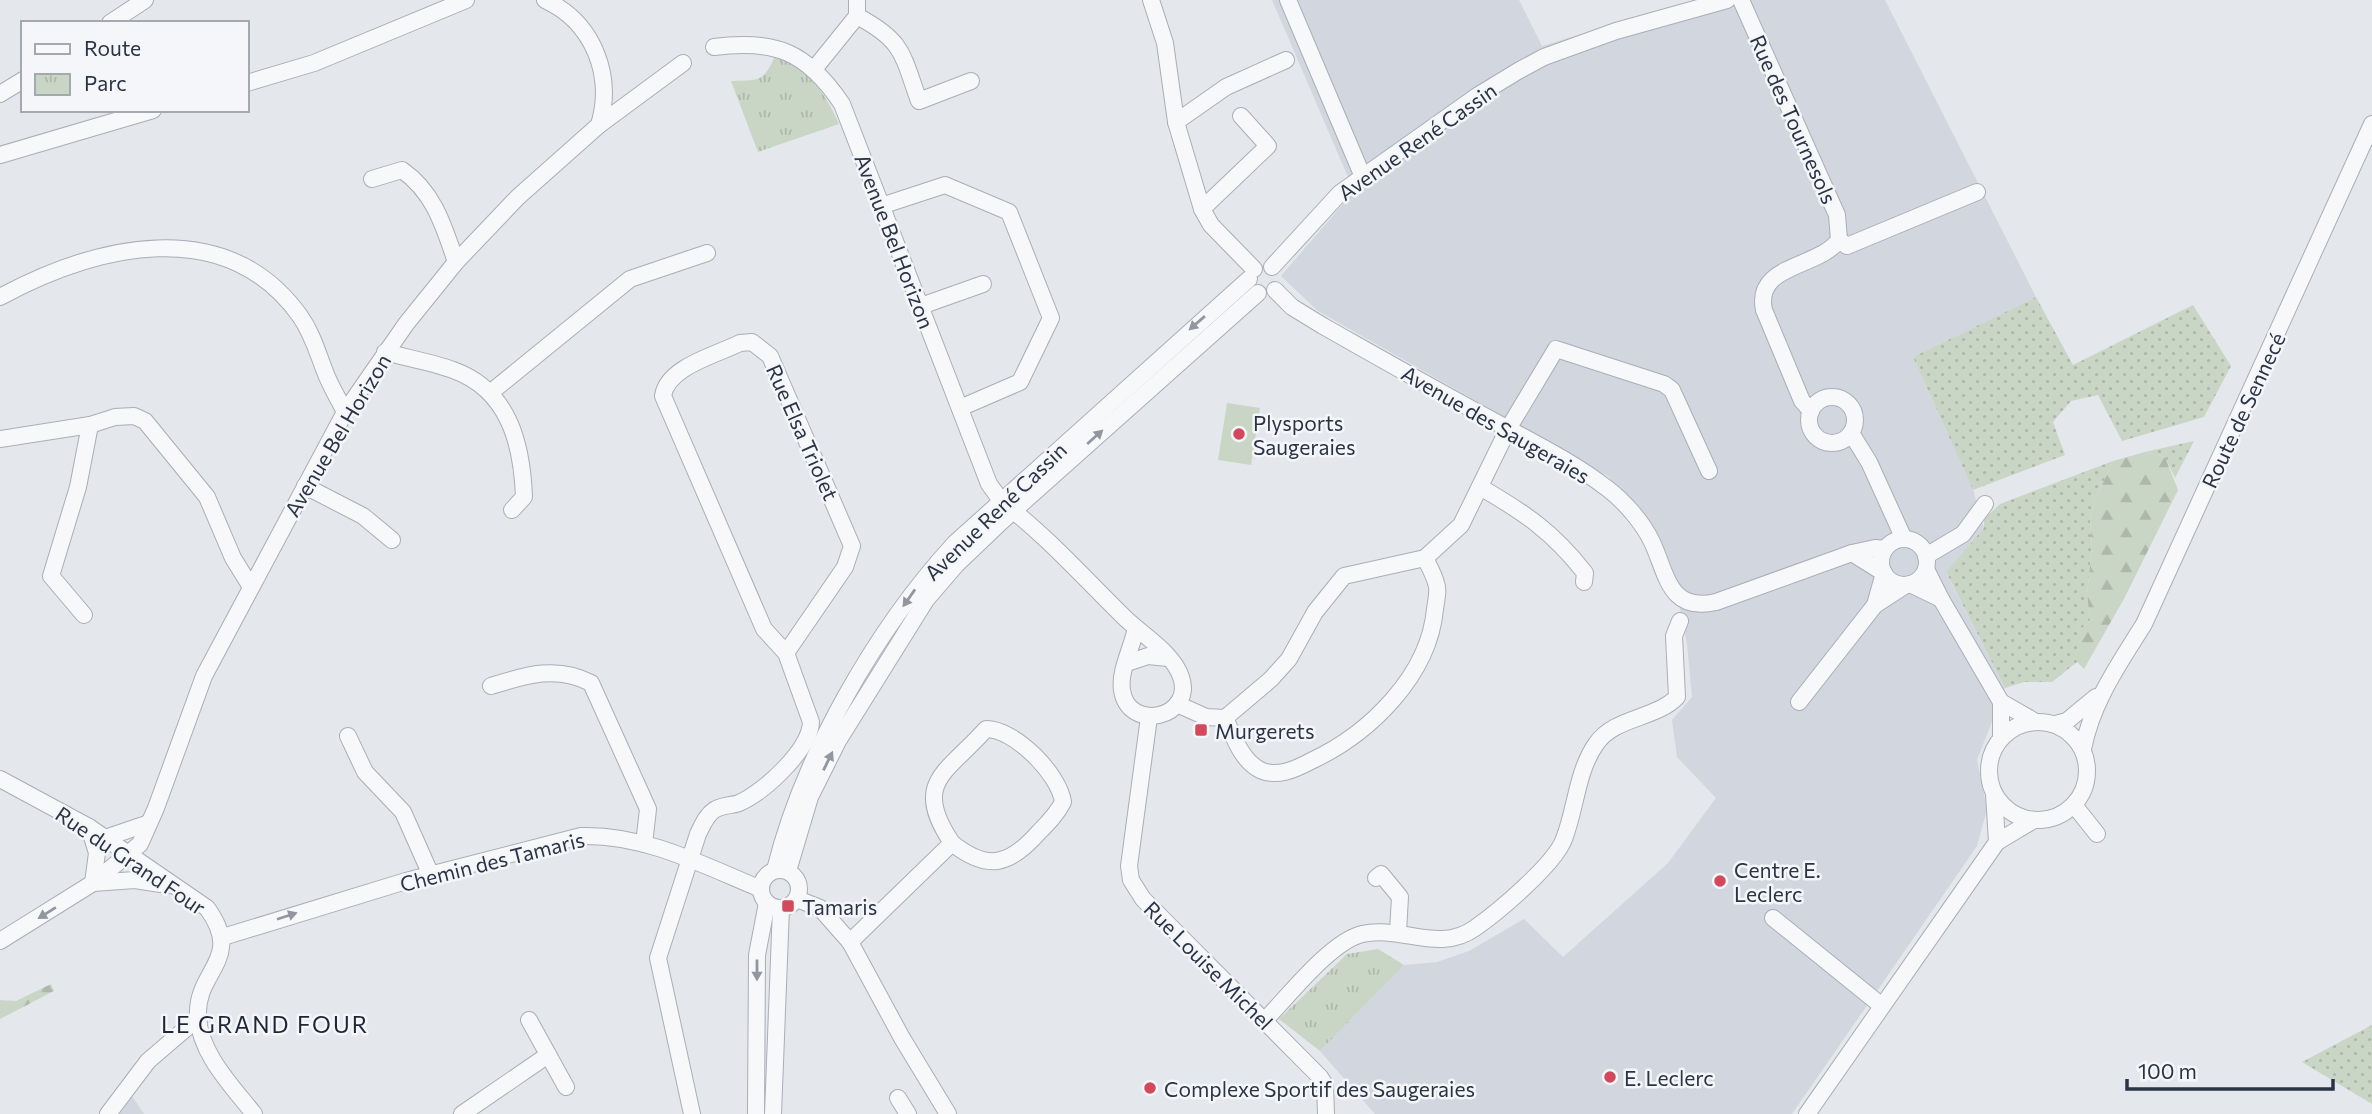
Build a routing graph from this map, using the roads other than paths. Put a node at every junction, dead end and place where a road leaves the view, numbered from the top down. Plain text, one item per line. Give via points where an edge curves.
1 (145, 0) edge
2 (466, 0) edge
3 (545, 0) edge
4 (1151, 0) edge
5 (1288, 0) edge
6 (1727, 0) edge
7 (1741, 0) edge
8 (857, 8) edge
9 (113, 21) edge
10 (714, 47) dead end
11 (1286, 60) dead end
12 (683, 62) dead end
13 (815, 68) junction
14 (21, 80) edge
15 (971, 81) dead end
16 (248, 83) edge
17 (0, 94) edge
18 (146, 112) edge
19 (1241, 116) dead end
20 (1176, 122) junction
21 (2372, 124) edge
22 (599, 125) junction
23 (0, 155) edge
24 (1363, 177) junction
25 (372, 179) dead end
26 (1976, 192) dead end
27 (881, 206) junction
28 (1202, 209) junction
29 (1839, 240) junction
30 (707, 253) dead end
31 (456, 262) junction
32 (1272, 267) junction
33 (1251, 274) junction
34 (983, 284) dead end
35 (1275, 289) junction
36 (1258, 293) junction
37 (0, 297) edge
38 (920, 306) junction
39 (385, 352) junction
40 (490, 393) junction
41 (960, 408) junction
42 (1811, 411) junction
43 (345, 412) junction
44 (90, 425) junction
45 (1508, 429) junction
46 (1851, 433) junction
47 (0, 439) edge
48 (1709, 471) dead end
49 (305, 486) junction
50 (1480, 487) junction
51 (1985, 504) dead end
52 (1008, 506) junction
53 (512, 510) dead end
54 (1904, 539) junction
55 (392, 541) dead end
56 (1885, 549) junction
57 (1852, 553) junction
58 (1425, 558) junction
59 (1926, 562) junction
60 (1884, 573) junction
61 (1584, 582) dead end
62 (1908, 584) junction
63 (251, 587) junction
64 (1678, 596) junction
65 (1941, 600) junction
66 (1875, 605) junction
67 (1703, 606) junction
68 (84, 615) dead end
69 (1680, 621) junction
70 (1136, 628) junction
71 (786, 653) junction
72 (1168, 658) junction
73 (1127, 663) junction
74 (492, 685) dead end
75 (2103, 690) junction
76 (1800, 702) dead end
77 (2001, 702) junction
78 (1177, 704) junction
79 (1149, 717) junction
80 (1224, 718) junction
81 (2034, 721) junction
82 (2055, 724) junction
83 (348, 736) dead end
84 (2001, 738) junction
85 (2083, 749) junction
86 (0, 779) edge
87 (1994, 794) junction
88 (2074, 805) junction
89 (2034, 820) junction
90 (149, 824) junction
91 (89, 827) junction
92 (2097, 834) dead end
93 (105, 838) junction
94 (1997, 842) junction
95 (952, 843) junction
96 (644, 844) junction
97 (129, 855) junction
98 (690, 860) junction
99 (782, 870) junction
100 (431, 875) junction
101 (1376, 878) dead end
102 (93, 883) junction
103 (173, 886) junction
104 (797, 899) junction
105 (770, 900) junction
106 (1773, 918) dead end
107 (1398, 932) junction
108 (223, 937) junction
109 (0, 940) edge
110 (850, 942) junction
111 (1882, 1006) junction
112 (197, 1019) junction
113 (529, 1020) dead end
114 (1264, 1021) junction
115 (548, 1055) junction
116 (566, 1087) dead end
117 (898, 1098) dead end
118 (108, 1114) edge
119 (254, 1114) edge
120 (462, 1114) edge
121 (692, 1114) edge
122 (756, 1114) edge
123 (773, 1114) edge
124 (908, 1114) edge
125 (948, 1114) edge
126 (1326, 1114) edge
127 (1807, 1114) edge

1 - 9 street
2 - 16 street via 314,64
3 - 22 street via 570,15 597,54 606,86
4 - 20 street via 1165,43
5 - 24 street
6 - 24 street, Avenue René Cassin via 1615,31 1544,57 1477,96
7 - 29 street, Rue des Tournesols via 1837,215
8 - 13 street
8 - 15 street via 889,34 903,56 919,102
10 - 13 street, Avenue Bel Horizon via 768,46
11 - 20 street via 1226,87
12 - 22 street, Avenue Bel Horizon
13 - 27 street, Avenue Bel Horizon via 842,104
14 - 17 street
18 - 23 street
19 - 28 street via 1268,146
20 - 28 street
21 - 75 street, Route de Sennecé via 2144,624
22 - 31 street, Avenue Bel Horizon via 518,197
24 - 32 street, Avenue René Cassin via 1319,213
25 - 31 street via 402,170 420,183 431,198
26 - 29 street via 1847,246
27 - 38 street, Avenue Bel Horizon
27 - 41 street via 945,185 1009,212 1051,318 1020,382
28 - 33 street
29 - 42 street via 1828,252 1776,275 1762,298 1802,401
30 - 40 street via 630,279
31 - 39 street, Avenue Bel Horizon
32 - 33 street via 1259,265
32 - 35 street via 1278,277
33 - 36 street via 1252,289
33 -> 52 street, Avenue René Cassin
34 - 38 street
35 - 36 street
35 - 45 street, Avenue des Saugeraies via 1292,307 1323,326
52 -> 36 street, Avenue René Cassin
37 - 43 street via 44,275 110,253 163,248 213,255 258,276 294,309 308,329
38 - 41 street, Avenue Bel Horizon
39 - 40 street via 454,370
39 - 43 street, Avenue Bel Horizon
40 - 53 street via 517,436 524,497
41 - 52 street, Avenue Bel Horizon via 989,484
42 - 46 street via 1810,426 1825,442 1840,442
42 - 46 street via 1828,398 1843,400 1853,411
43 - 49 street, Avenue Bel Horizon
44 - 47 street
44 - 63 street via 115,417 134,416 145,421 207,497
44 - 68 street via 78,486 51,576
45 - 48 street via 1556,349 1672,390
45 - 50 street
45 - 64 street, Avenue des Saugeraies via 1564,460 1629,508 1651,540
46 - 54 street
49 - 55 street via 363,516
49 - 63 street, Avenue Bel Horizon
50 - 58 street via 1461,525
50 - 61 street via 1562,542 1586,573
51 - 59 street via 1963,534
52 - 70 street, Avenue Bel Horizon
52 - 99 street, Avenue René Cassin via 934,566 892,621 822,738 789,820
54 - 56 street
54 - 59 street via 1918,544
56 - 57 street
56 - 60 street
57 - 60 street
57 - 67 street
58 - 80 street via 1344,576 1315,612 1289,659
58 - 80 street via 1437,585 1434,617 1420,659 1405,685 1340,748 1297,768 1275,774 1262,771 1246,760
59 - 62 street
59 - 65 street
60 - 62 street via 1893,582
60 - 66 street
62 - 65 street
62 - 66 street
63 - 90 street, Avenue Bel Horizon via 204,676
64 - 67 street
64 - 69 street, Avenue des Saugeraies
65 - 77 street
66 - 76 street
67 - 69 street
69 - 107 street, Avenue des Saugeraies via 1674,636 1677,697 1669,706 1610,730 1597,742 1586,762 1558,851 1472,930 1454,938 1414,938
70 - 72 street, Avenue Bel Horizon
70 - 73 street
71 - 71 street, Rue Elsa Triolet via 845,567 852,545 770,356 752,342 740,343 674,374 663,396 764,629
71 - 98 street, Rue Elsa Triolet via 811,730 790,762 764,787 739,803 715,809 698,834
72 - 73 street via 1148,656
72 - 78 street via 1183,685
73 - 79 street via 1122,682 1125,701
74 - 96 street via 539,671 578,676 591,683 648,809
75 - 82 street, Route de Sennecé via 2067,721
75 - 85 street, Route de Sennecé
77 - 81 street
77 - 84 street
78 - 79 street via 1165,714
78 - 80 street via 1206,717
79 - 114 street, Rue Louise Michel via 1131,842 1131,880 1143,899
81 - 82 street
81 - 84 street
82 - 85 street
83 - 100 street via 365,772 403,812
84 - 87 street via 1989,765
85 - 88 street via 2087,778
86 - 91 street, Rue du Grand Four
87 - 89 street via 2004,807
87 - 94 street
88 - 89 street via 2063,814
88 - 92 street
89 - 94 street
90 - 93 street
90 - 97 street, Avenue Bel Horizon
91 - 93 street, Rue du Grand Four
91 - 102 street via 97,853
93 - 97 street, Rue du Grand Four
94 - 111 street
95 - 95 street via 968,856 988,862 1007,860 1020,853 1063,802 1059,783 999,729 986,729 934,788 935,816
95 - 110 street
96 - 98 street, Chemin des Tamaris
96 - 100 street, Chemin des Tamaris via 610,835 581,836
97 - 102 street, Avenue Bel Horizon
97 - 103 street, Rue du Grand Four
98 - 105 street, Chemin des Tamaris
98 - 121 street via 658,958
99 - 104 street via 798,880
99 - 105 street via 764,877
108 -> 100 street, Chemin des Tamaris
101 - 107 street via 1381,874 1400,897
102 - 103 street via 135,880
102 -> 109 street, Avenue Bel Horizon
103 - 108 street, Rue du Grand Four via 207,908
104 - 105 street
104 - 110 street via 820,908
105 -> 122 street via 757,955
105 - 123 street
106 - 111 street
107 - 114 street via 1362,934 1344,941
108 - 112 street, Rue du Grand Four via 223,950 198,1002
110 - 125 street
111 - 127 street
112 - 118 street via 148,1061
112 - 119 street via 215,1063
113 - 115 street
114 - 126 street, Rue Louise Michel via 1320,1077 1325,1085
115 - 116 street
115 - 120 street
117 - 124 street

